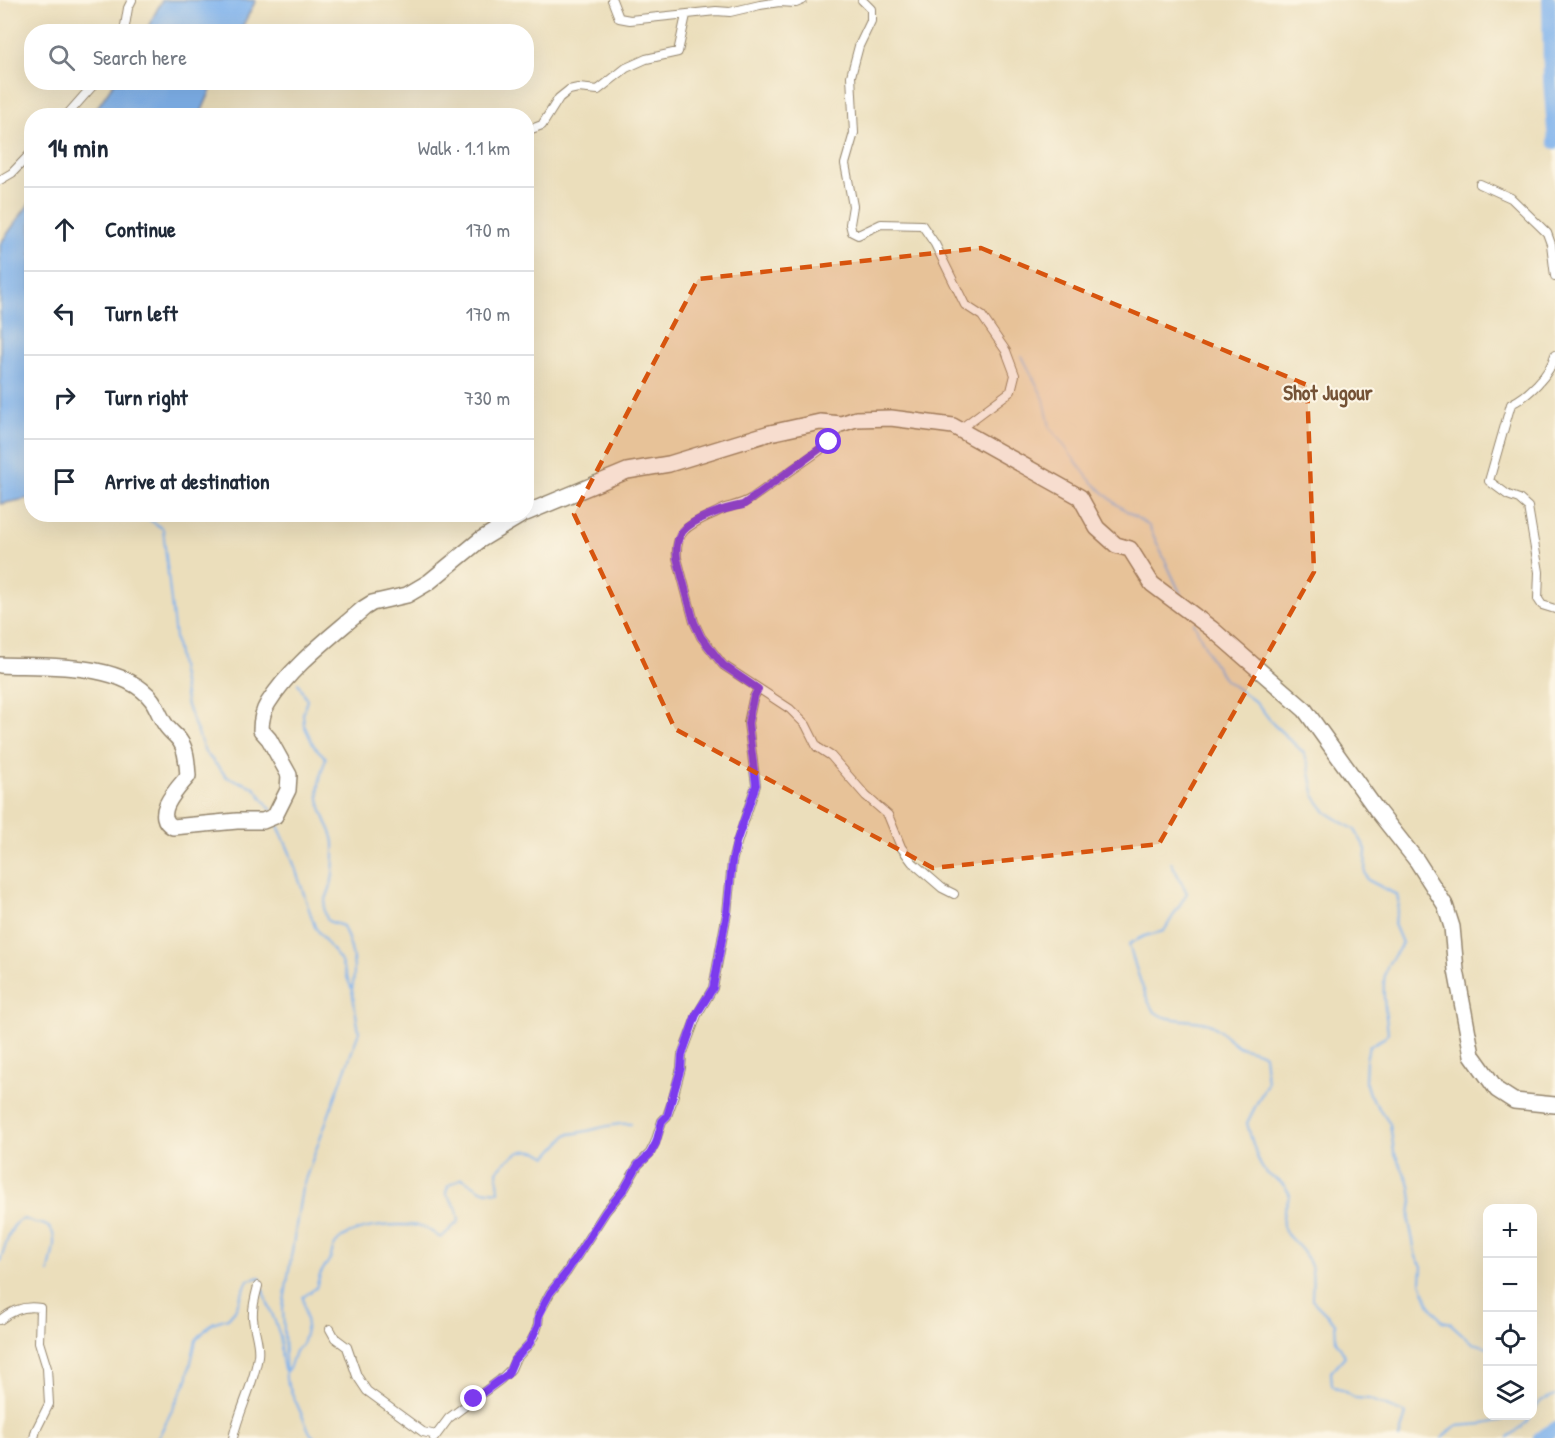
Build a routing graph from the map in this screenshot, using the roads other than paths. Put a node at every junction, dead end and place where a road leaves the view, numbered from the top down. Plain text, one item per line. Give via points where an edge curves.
1 (132, 0) edge
2 (612, 0) edge
3 (803, 0) edge
4 (862, 0) edge
5 (686, 15) junction
6 (125, 24) edge
7 (89, 90) edge
8 (73, 108) edge
9 (534, 128) edge
10 (24, 160) edge
11 (0, 180) edge
12 (1480, 184) dead end
13 (1555, 276) edge
14 (1555, 355) edge
15 (841, 424) junction
16 (959, 430) junction
17 (534, 510) edge
18 (511, 522) edge
19 (1555, 609) edge
20 (0, 665) edge
21 (758, 689) junction
22 (954, 894) dead end
23 (1555, 1106) edge
24 (258, 1286) dead end
25 (0, 1320) edge
26 (330, 1329) dead end
27 (435, 1436) edge
28 (34, 1438) edge
29 (233, 1438) edge

1 - 6 street
2 - 5 street via 619,18
3 - 5 street
4 - 16 street via 871,9 872,21 859,46 851,76 854,133 845,164 853,206 852,232 858,235 881,224 922,225 965,305 982,316 1006,351 1015,375 1011,391
5 - 9 street via 678,52 626,68 598,90 569,90 559,98 542,125
7 - 8 street
10 - 11 street
12 - 13 street via 1511,198 1547,233
14 - 19 street via 1533,389 1511,404 1489,481 1528,507 1539,572 1538,599 1542,605
15 - 16 highway via 856,419 891,418
15 - 17 highway via 820,422 669,464 627,471
15 - 21 street via 819,451 743,505 726,508 692,524 683,531 676,548 701,637 723,665
16 - 23 highway via 1080,497 1097,528 1116,544 1130,549 1152,584 1212,629 1305,710 1418,861 1445,905 1472,1055 1497,1090 1514,1101
18 - 20 highway via 480,540 407,595 364,608 284,682 266,705 261,730 289,775 288,790 275,816 263,821 173,826 166,823 168,803 188,776 187,759 181,742 166,726 152,700 136,685 99,671
21 - 22 street via 790,709 806,725 817,747 831,756 888,815 912,862
21 - 27 street via 748,723 756,785 736,843 713,988 696,1015 672,1102 656,1143 550,1293 539,1314 535,1334 511,1369 449,1418
24 - 29 street via 253,1319 258,1353
25 - 28 street via 29,1306 40,1308 39,1342 47,1368 49,1404
26 - 27 street via 346,1347 367,1391 423,1432

